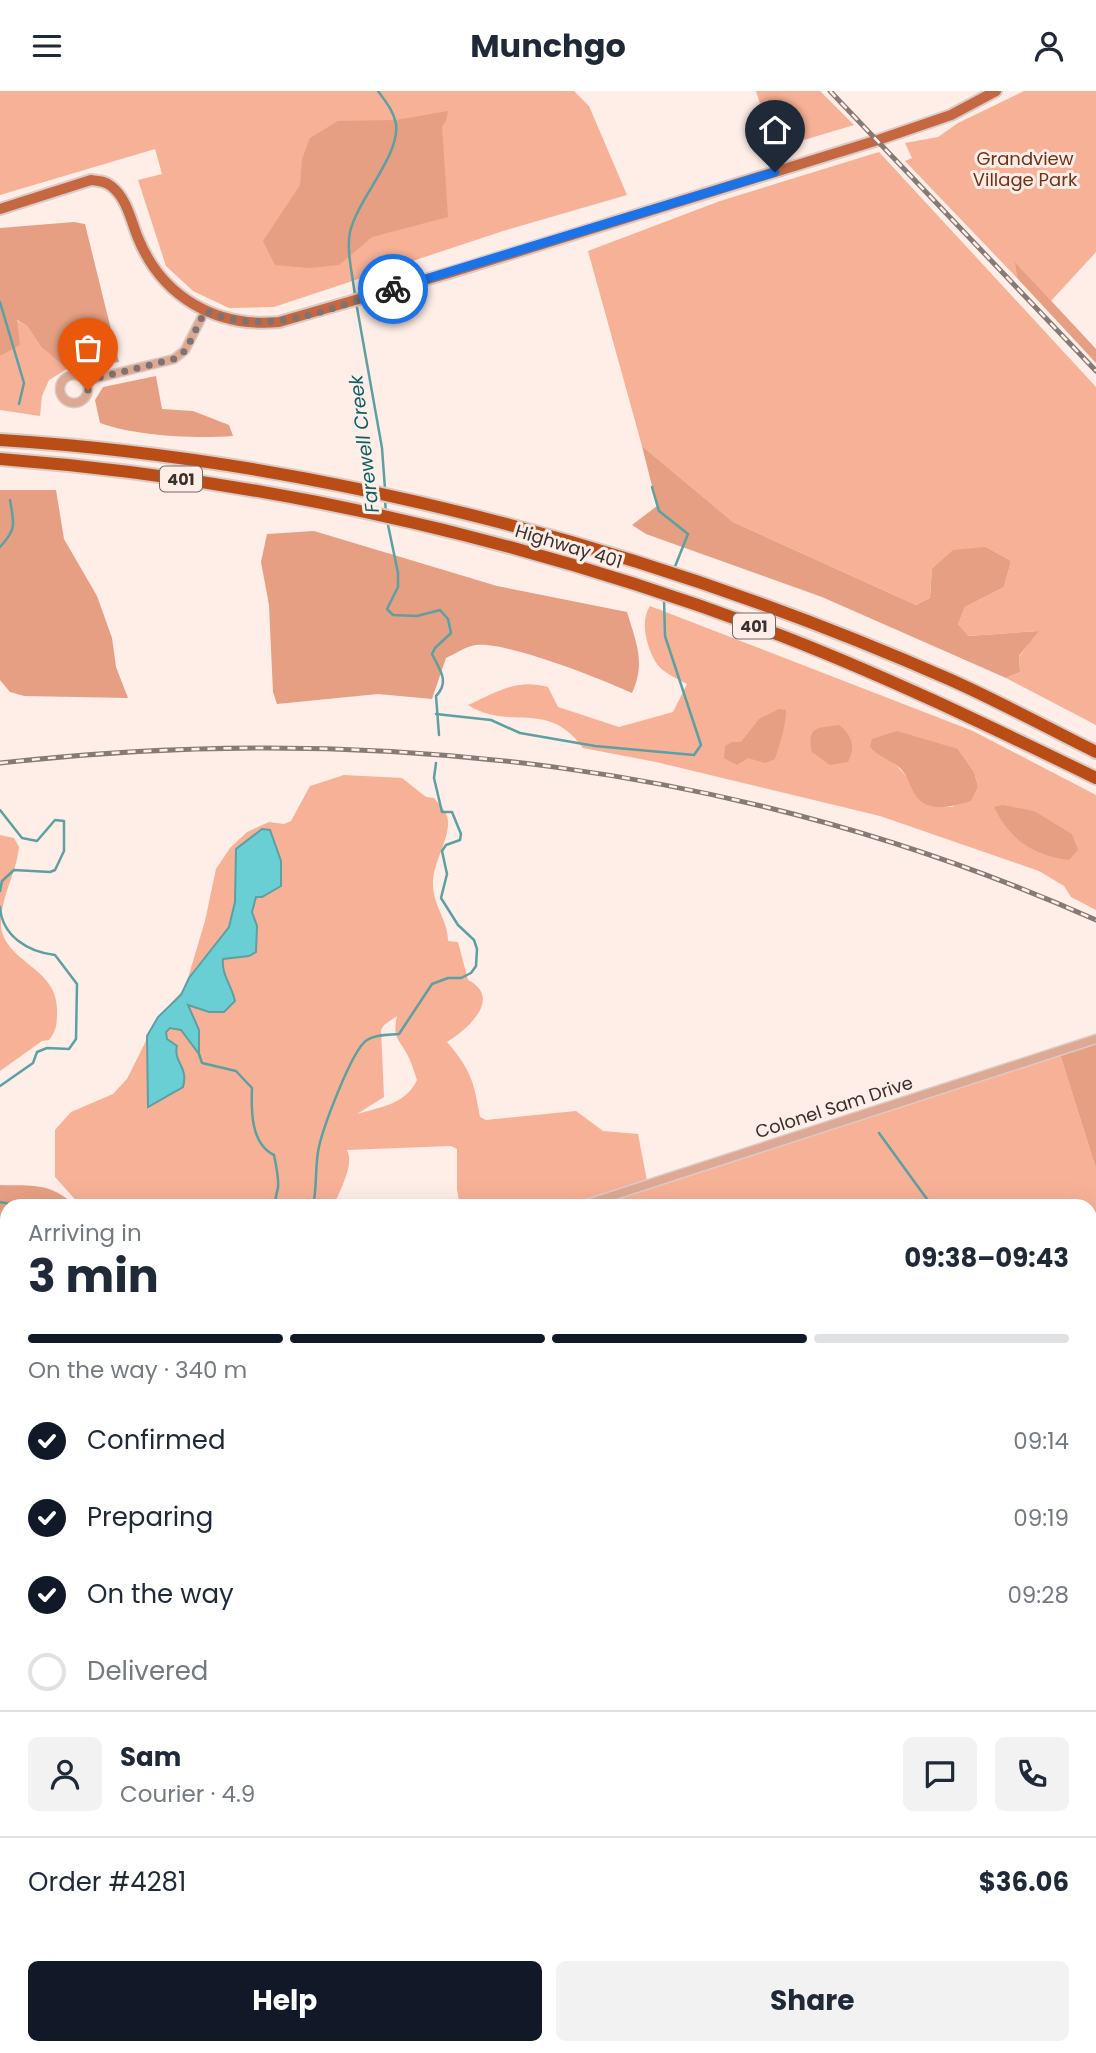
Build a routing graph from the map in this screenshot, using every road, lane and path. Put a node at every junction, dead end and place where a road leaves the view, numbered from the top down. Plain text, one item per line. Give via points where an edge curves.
1 (996, 91) edge
2 (0, 209) edge
3 (205, 311) junction
4 (85, 381) dead end
5 (0, 431) edge
6 (0, 440) edge
7 (65, 444) junction
8 (0, 459) edge
9 (1096, 752) edge
10 (1096, 778) edge
11 (1096, 1039) edge
12 (603, 1199) edge

1 - 3 main road via 951,115 878,140 292,319 235,321
2 - 3 main road via 91,180 103,181 120,195 143,250 160,276 178,295
3 - 4 street via 186,350 174,359
5 - 7 highway
6 - 7 highway, Highway 401 / 401
7 - 9 highway, Highway 401 / 401 via 235,467 365,492 572,544 808,623 953,681
8 - 10 highway, Highway 401 / 401 via 99,467 243,488 396,517 581,567 764,629 960,712
11 - 12 street, Colonel Sam Drive

